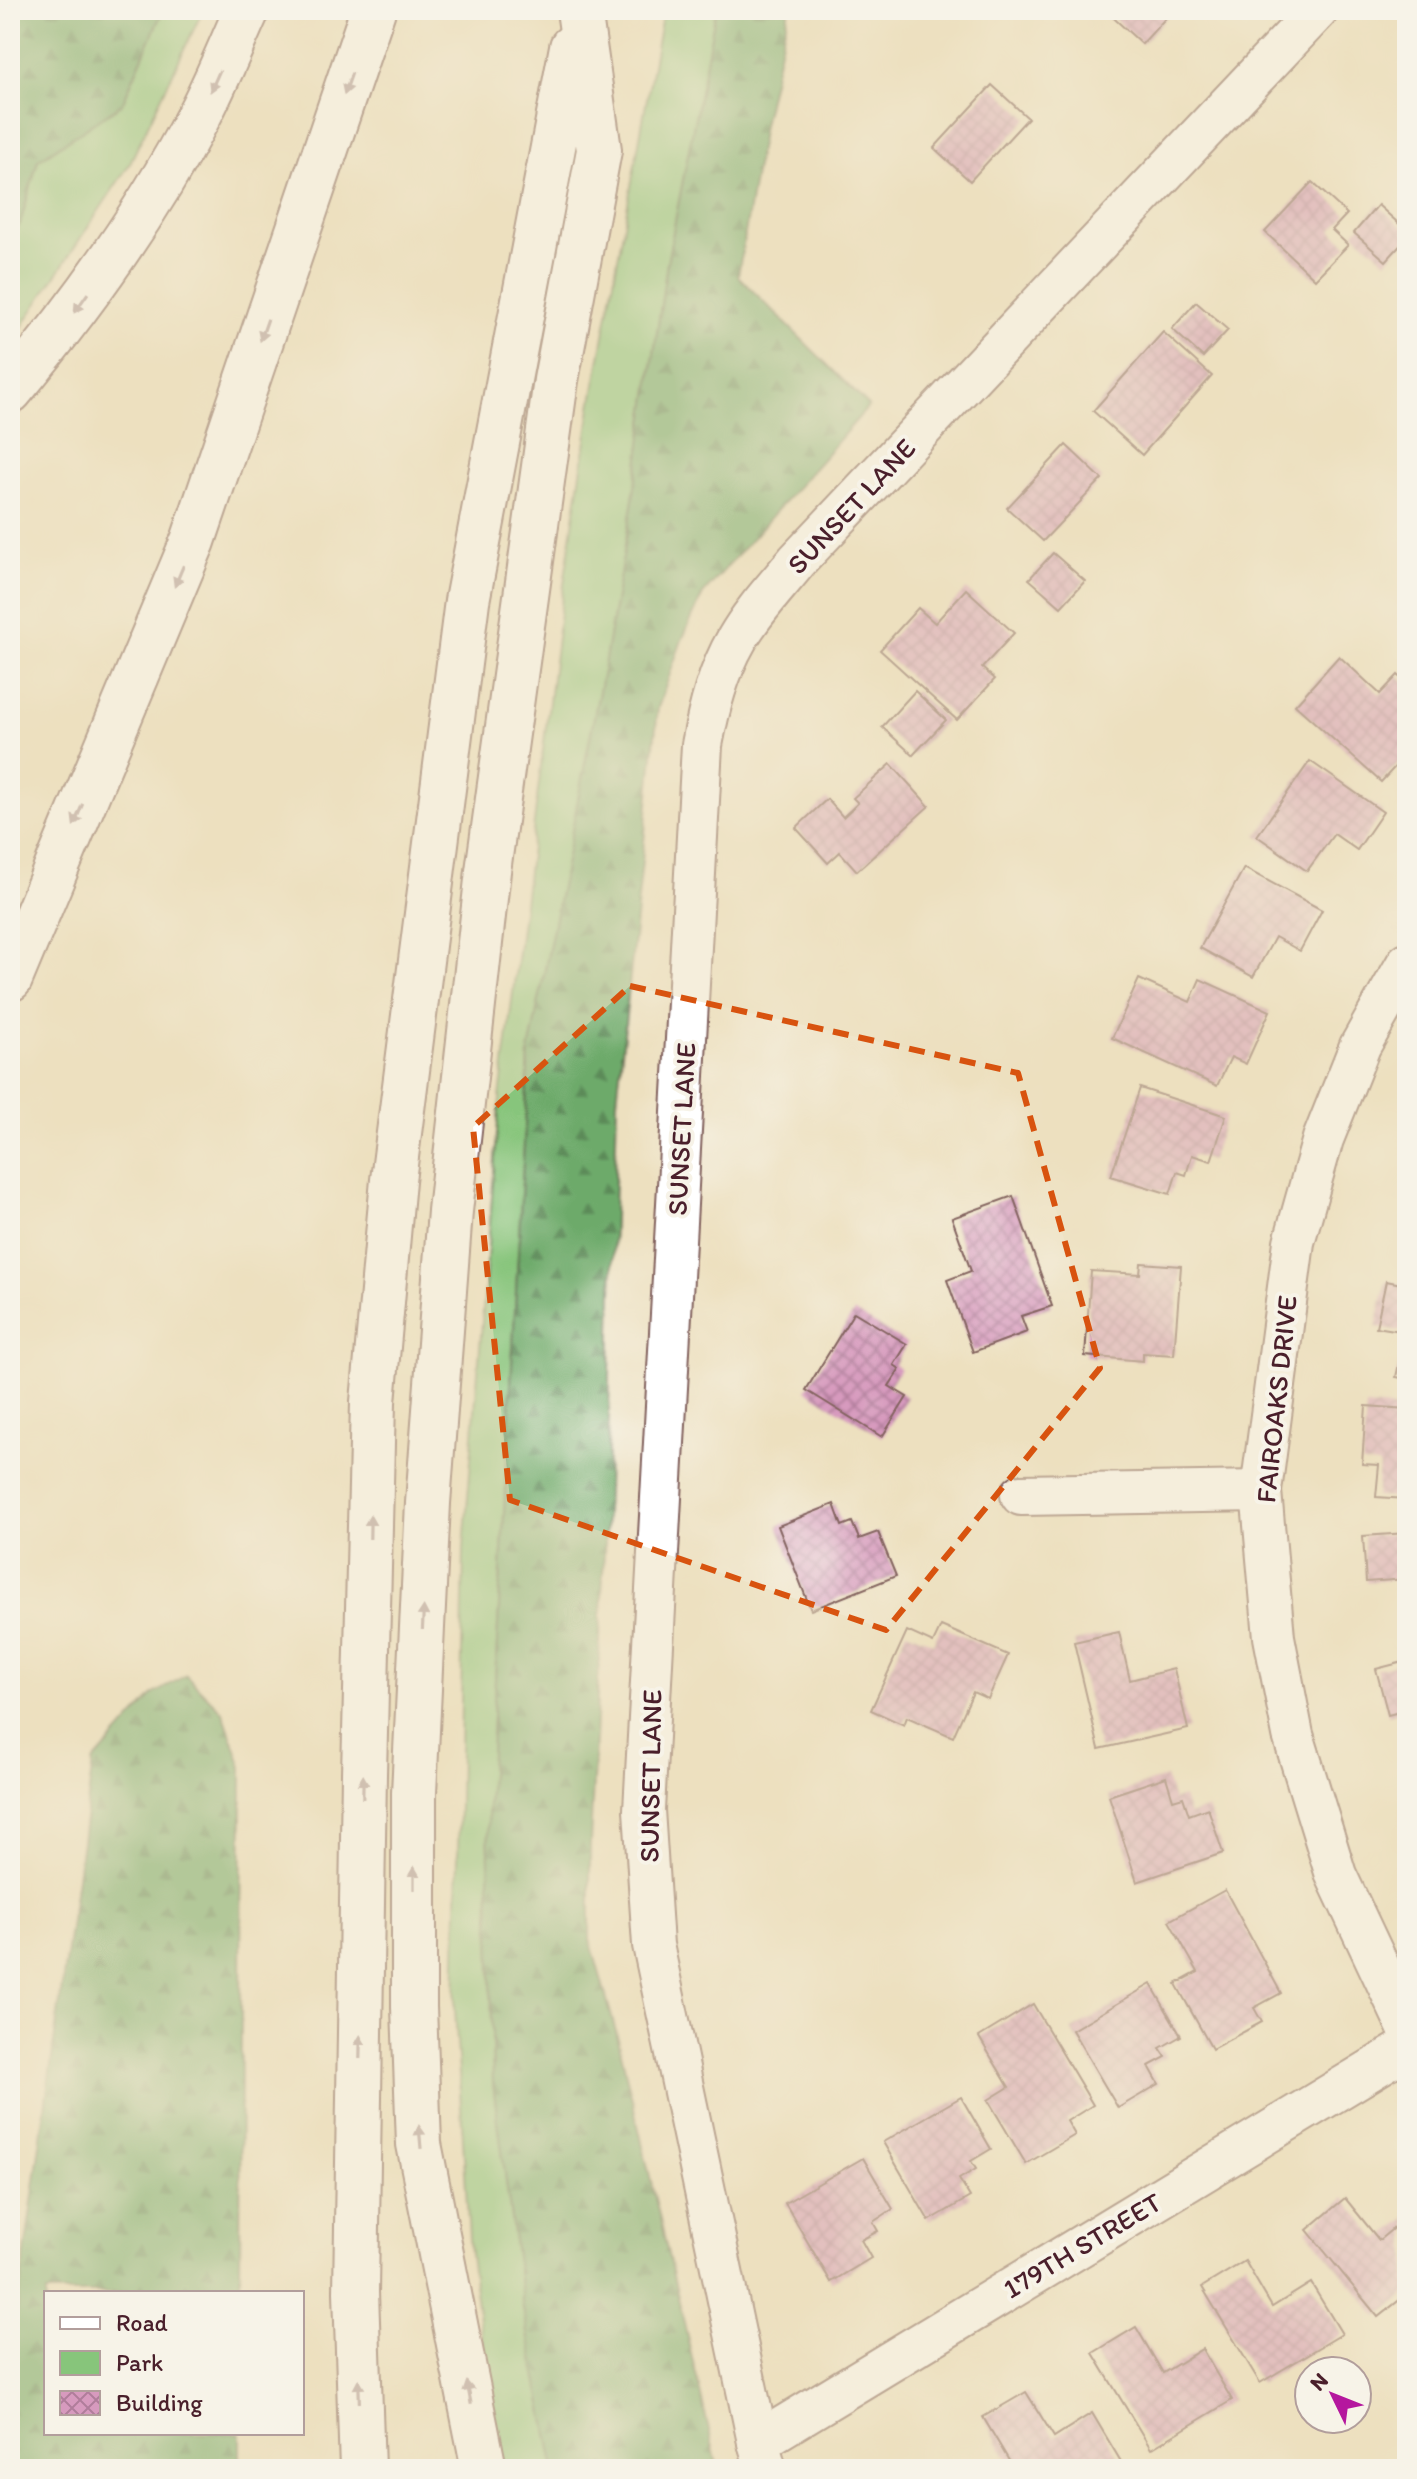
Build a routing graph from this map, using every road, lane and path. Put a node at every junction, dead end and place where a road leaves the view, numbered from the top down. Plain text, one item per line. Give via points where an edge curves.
1 (247, 10) edge
2 (373, 10) edge
3 (579, 10) edge
4 (1318, 10) edge
5 (10, 391) edge
6 (1407, 963) edge
7 (10, 979) edge
8 (1261, 1491) junction
9 (1021, 1495) dead end
10 (1407, 2026) edge
11 (1407, 2048) edge
12 (762, 2455) edge
13 (362, 2469) edge
14 (484, 2469) edge

1 -> 5 highway via 199,115 135,227 65,326
2 -> 7 highway via 193,541
13 -> 3 highway via 356,2292 374,1386 393,1180 467,601
14 -> 3 highway via 419,2144 414,1793 450,1211 486,887 556,380 599,150
4 - 12 street, SUNSET LANE via 797,561 737,638 708,711 702,745 644,1810 653,1945
6 - 8 street, FAIROAKS DRIVE via 1360,1046 1323,1139 1294,1242
8 - 9 street
8 - 10 street, FAIROAKS DRIVE via 1274,1637 1293,1735 1336,1875
11 - 12 street, 179TH STREET

